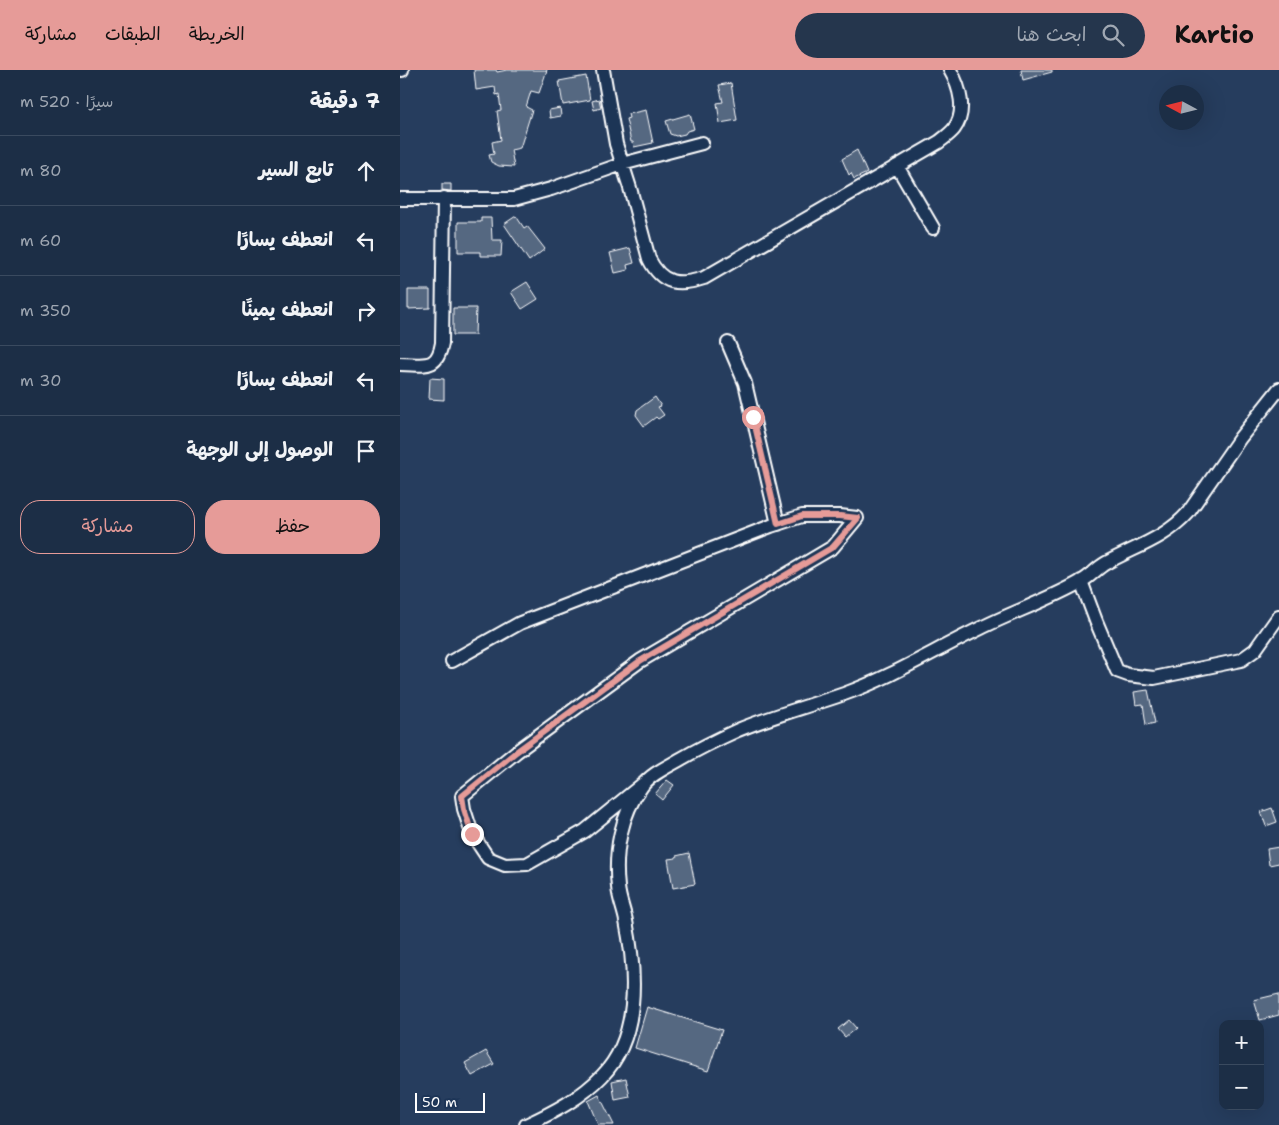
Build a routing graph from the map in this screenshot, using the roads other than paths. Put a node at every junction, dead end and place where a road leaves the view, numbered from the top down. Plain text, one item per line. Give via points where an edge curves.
1 (603, 70) edge
2 (950, 70) edge
3 (702, 142) dead end
4 (622, 164) junction
5 (897, 166) junction
6 (444, 198) junction
7 (400, 199) edge
8 (933, 228) dead end
9 (728, 343) dead end
10 (400, 364) edge
11 (1279, 389) edge
12 (778, 524) junction
13 (1081, 581) junction
14 (1279, 616) edge
15 (452, 661) dead end
16 (643, 784) junction
17 (526, 1125) edge

1 - 4 street
2 - 5 street via 960,93 961,117 954,130
3 - 4 street
4 - 5 street via 649,259 654,269 675,283 704,278
4 - 6 street via 551,189 514,198
5 - 8 street
6 - 7 street
6 - 10 street via 440,356 432,363
9 - 12 street via 745,383
11 - 13 street via 1179,524 1104,564
12 - 15 street via 520,623
12 - 16 street via 802,516 858,518 833,547 640,661 462,796 472,834 488,858 505,865 527,864 585,831
13 - 14 street via 1117,671 1128,675 1154,678 1241,660 1255,650
13 - 16 street via 979,628 875,682 740,729 661,770
16 - 17 street via 626,814 616,862 634,987 623,1041 616,1058 601,1077 561,1108

